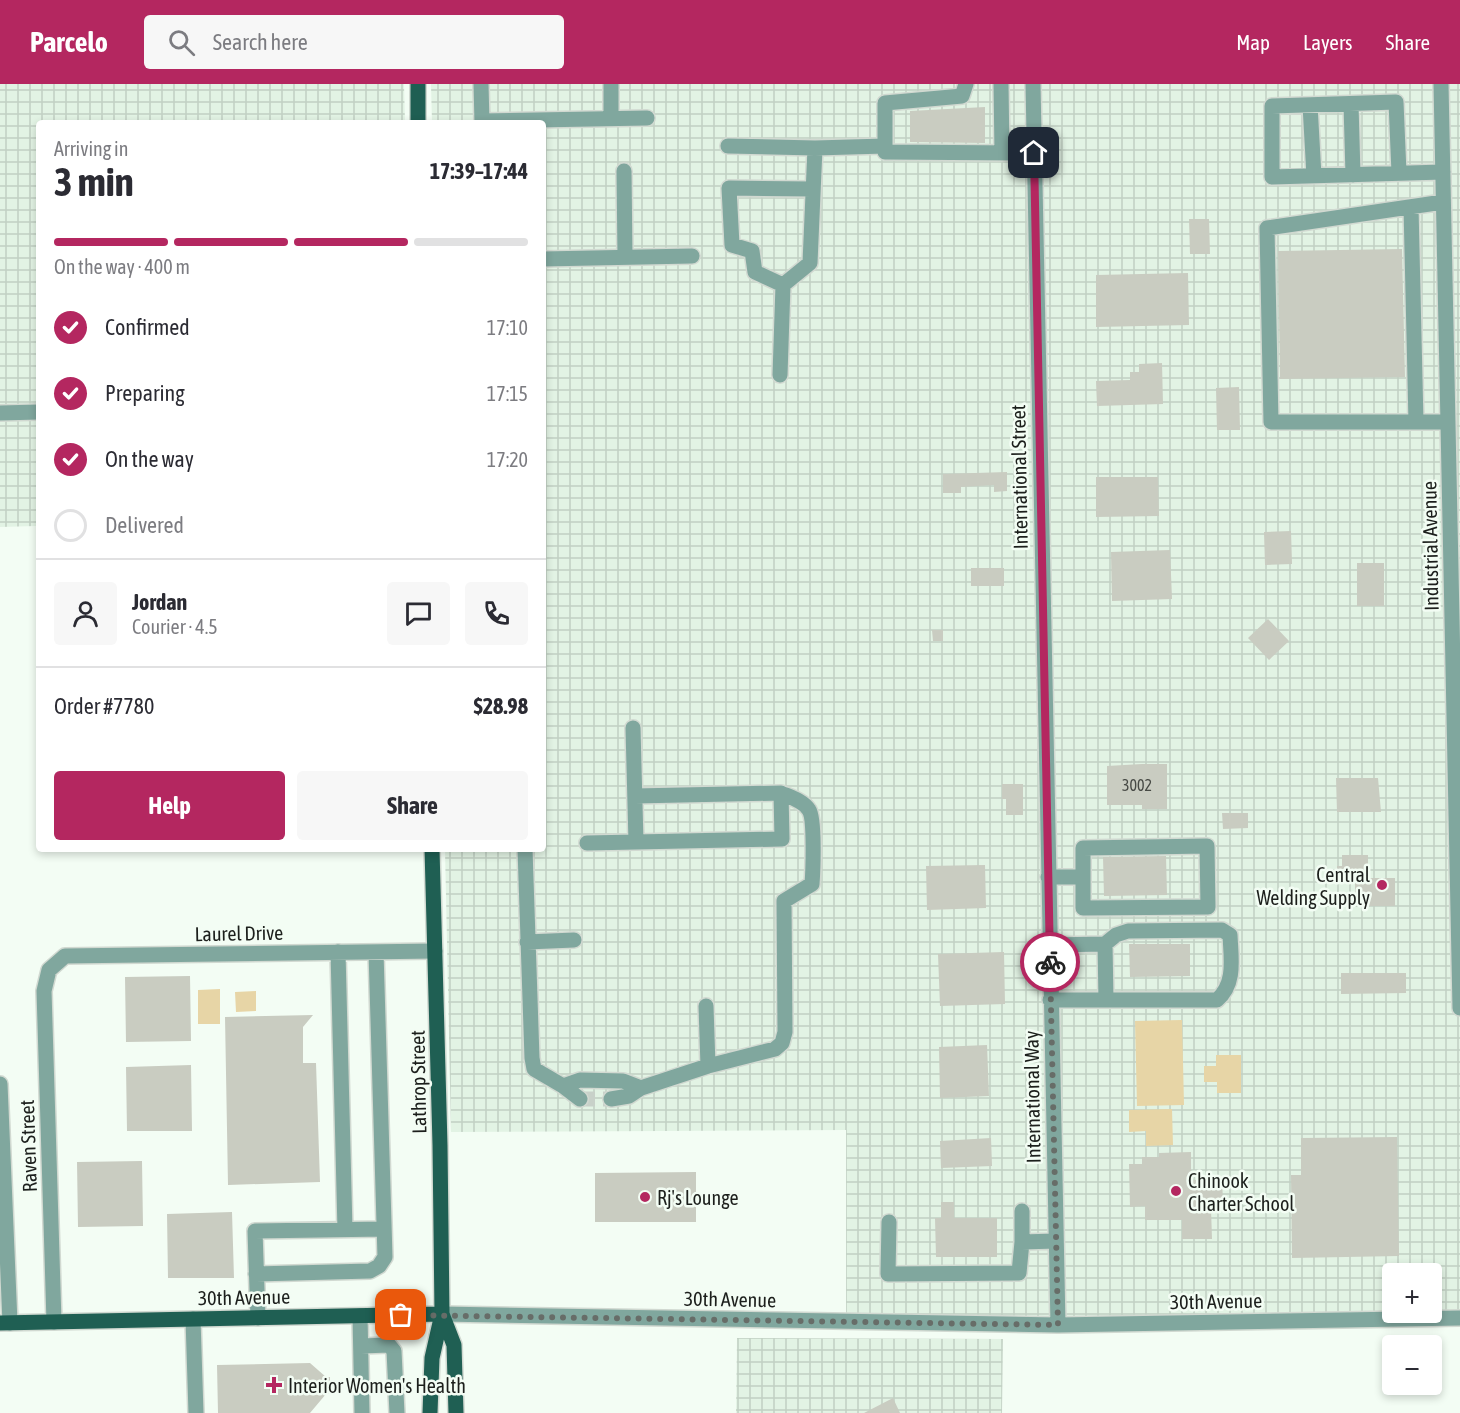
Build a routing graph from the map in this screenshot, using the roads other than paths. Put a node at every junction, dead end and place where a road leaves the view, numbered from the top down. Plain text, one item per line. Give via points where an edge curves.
1 (417, 84) edge
2 (481, 84) edge
3 (611, 84) edge
4 (966, 84) edge
5 (1001, 84) edge
6 (1033, 84) edge
7 (1441, 84) edge
8 (1351, 104) junction
9 (1310, 105) junction
10 (647, 118) dead end
11 (611, 119) junction
12 (418, 120) edge
13 (482, 120) edge
14 (546, 121) edge
15 (728, 146) dead end
16 (885, 146) junction
17 (814, 148) junction
18 (1002, 153) junction
19 (1034, 153) junction
20 (624, 171) dead end
21 (1443, 172) junction
22 (1399, 173) junction
23 (1353, 175) junction
24 (1314, 176) junction
25 (813, 189) junction
26 (1443, 202) junction
27 (1411, 207) junction
28 (692, 256) dead end
29 (625, 258) junction
30 (546, 259) edge
31 (783, 285) junction
32 (780, 375) dead end
33 (36, 412) edge
34 (0, 413) edge
35 (1416, 422) junction
36 (1448, 422) junction
37 (633, 728) dead end
38 (782, 793) junction
39 (635, 796) junction
40 (636, 842) junction
41 (587, 843) dead end
42 (432, 852) edge
43 (525, 852) edge
44 (1048, 873) junction
45 (1083, 877) junction
46 (574, 940) dead end
47 (527, 942) junction
48 (1105, 944) junction
49 (1049, 945) junction
50 (435, 951) junction
51 (338, 952) junction
52 (376, 952) junction
53 (49, 970) joint
54 (1050, 1000) junction
55 (1106, 1000) junction
56 (706, 1006) dead end
57 (1460, 1008) edge
58 (708, 1066) junction
59 (0, 1084) edge
60 (563, 1086) junction
61 (641, 1088) junction
62 (580, 1099) tunnel mouth
63 (611, 1099) tunnel mouth
64 (1, 1110) edge
65 (1, 1148) edge
66 (2, 1198) edge
67 (1022, 1211) dead end
68 (889, 1222) dead end
69 (384, 1229) junction
70 (345, 1230) junction
71 (1056, 1241) junction
72 (1022, 1242) junction
73 (4, 1263) edge
74 (256, 1274) junction
75 (442, 1314) junction
76 (360, 1316) junction
77 (258, 1317) junction
78 (1460, 1318) edge
79 (194, 1319) junction
80 (54, 1322) junction
81 (5, 1323) edge
82 (1058, 1325) junction
83 (361, 1346) junction
84 (196, 1413) edge
85 (362, 1413) edge
86 (397, 1413) edge
87 (430, 1413) edge
88 (456, 1413) edge

1 - 12 main road
2 - 13 street
3 - 11 street
4 - 16 street via 962,96 885,103
5 - 18 street
6 - 19 street, International Street
7 - 21 street, Industrial Avenue
8 - 9 street
8 - 22 street via 1396,102
8 - 23 street
9 - 24 street
9 - 24 street via 1272,106 1272,177
10 - 11 street
11 - 14 street
15 - 17 street
16 - 17 street
16 - 18 street via 885,152
17 - 25 street
18 - 19 street
19 - 44 street, International Street
20 - 29 street
21 - 22 street
21 - 26 street, Industrial Avenue
22 - 23 street
23 - 24 street
25 - 31 street via 810,263
25 - 31 street via 729,188 732,245 752,251 755,272
26 - 27 street
26 - 36 street, Industrial Avenue
27 - 35 street
27 - 35 street via 1267,228 1271,422
28 - 29 street
29 - 30 street
31 - 32 street
33 - 34 street
35 - 36 street
36 - 57 street, Industrial Avenue
37 - 39 street
38 - 39 street
38 - 40 street via 782,839
38 - 58 street via 806,805 812,814 812,884 784,902 785,1032 782,1043 774,1049
39 - 40 street
40 - 41 street
42 - 50 main road, Lathrop Street
43 - 47 street
44 - 45 street
44 - 49 street, International Way
45 - 45 street via 1083,908 1208,908 1207,846 1083,848
46 - 47 street
47 - 60 street via 533,1065 539,1073
48 - 49 street
48 - 55 street
48 - 55 street via 1128,931 1221,930 1230,935 1232,974 1226,992 1217,1000
49 - 54 street, International Way
50 - 52 street, Laurel Drive
50 - 75 main road, Lathrop Street
51 - 52 street, Laurel Drive
51 - 53 street, Laurel Drive via 66,956
51 - 70 street
52 - 69 street
53 - 80 street, Raven Street via 44,991
54 - 55 street
54 - 71 street, International Way
56 - 58 street
58 - 61 street
59 - 64 street
60 - 61 street via 580,1080 622,1081
60 - 62 street
61 - 63 street via 629,1096
64 - 65 street
65 - 66 street
66 - 73 street
67 - 72 street
68 - 72 street via 888,1274 1019,1273
69 - 70 street
69 - 74 street via 385,1257 370,1271
70 - 74 street via 255,1231
71 - 72 street
71 - 82 street, International Way
73 - 81 street
74 - 77 street
75 - 76 main road, 30th Avenue
75 - 82 street, 30th Avenue
75 - 87 main road, Lathrop Street via 432,1358
75 - 88 main road, Lathrop Street via 454,1345
76 - 77 main road, 30th Avenue
76 - 83 street
77 - 79 main road, 30th Avenue
78 - 82 street, 30th Avenue
79 - 80 main road, 30th Avenue
79 - 84 street
80 - 81 main road, 30th Avenue
83 - 85 street
83 - 86 street via 389,1345 394,1351

